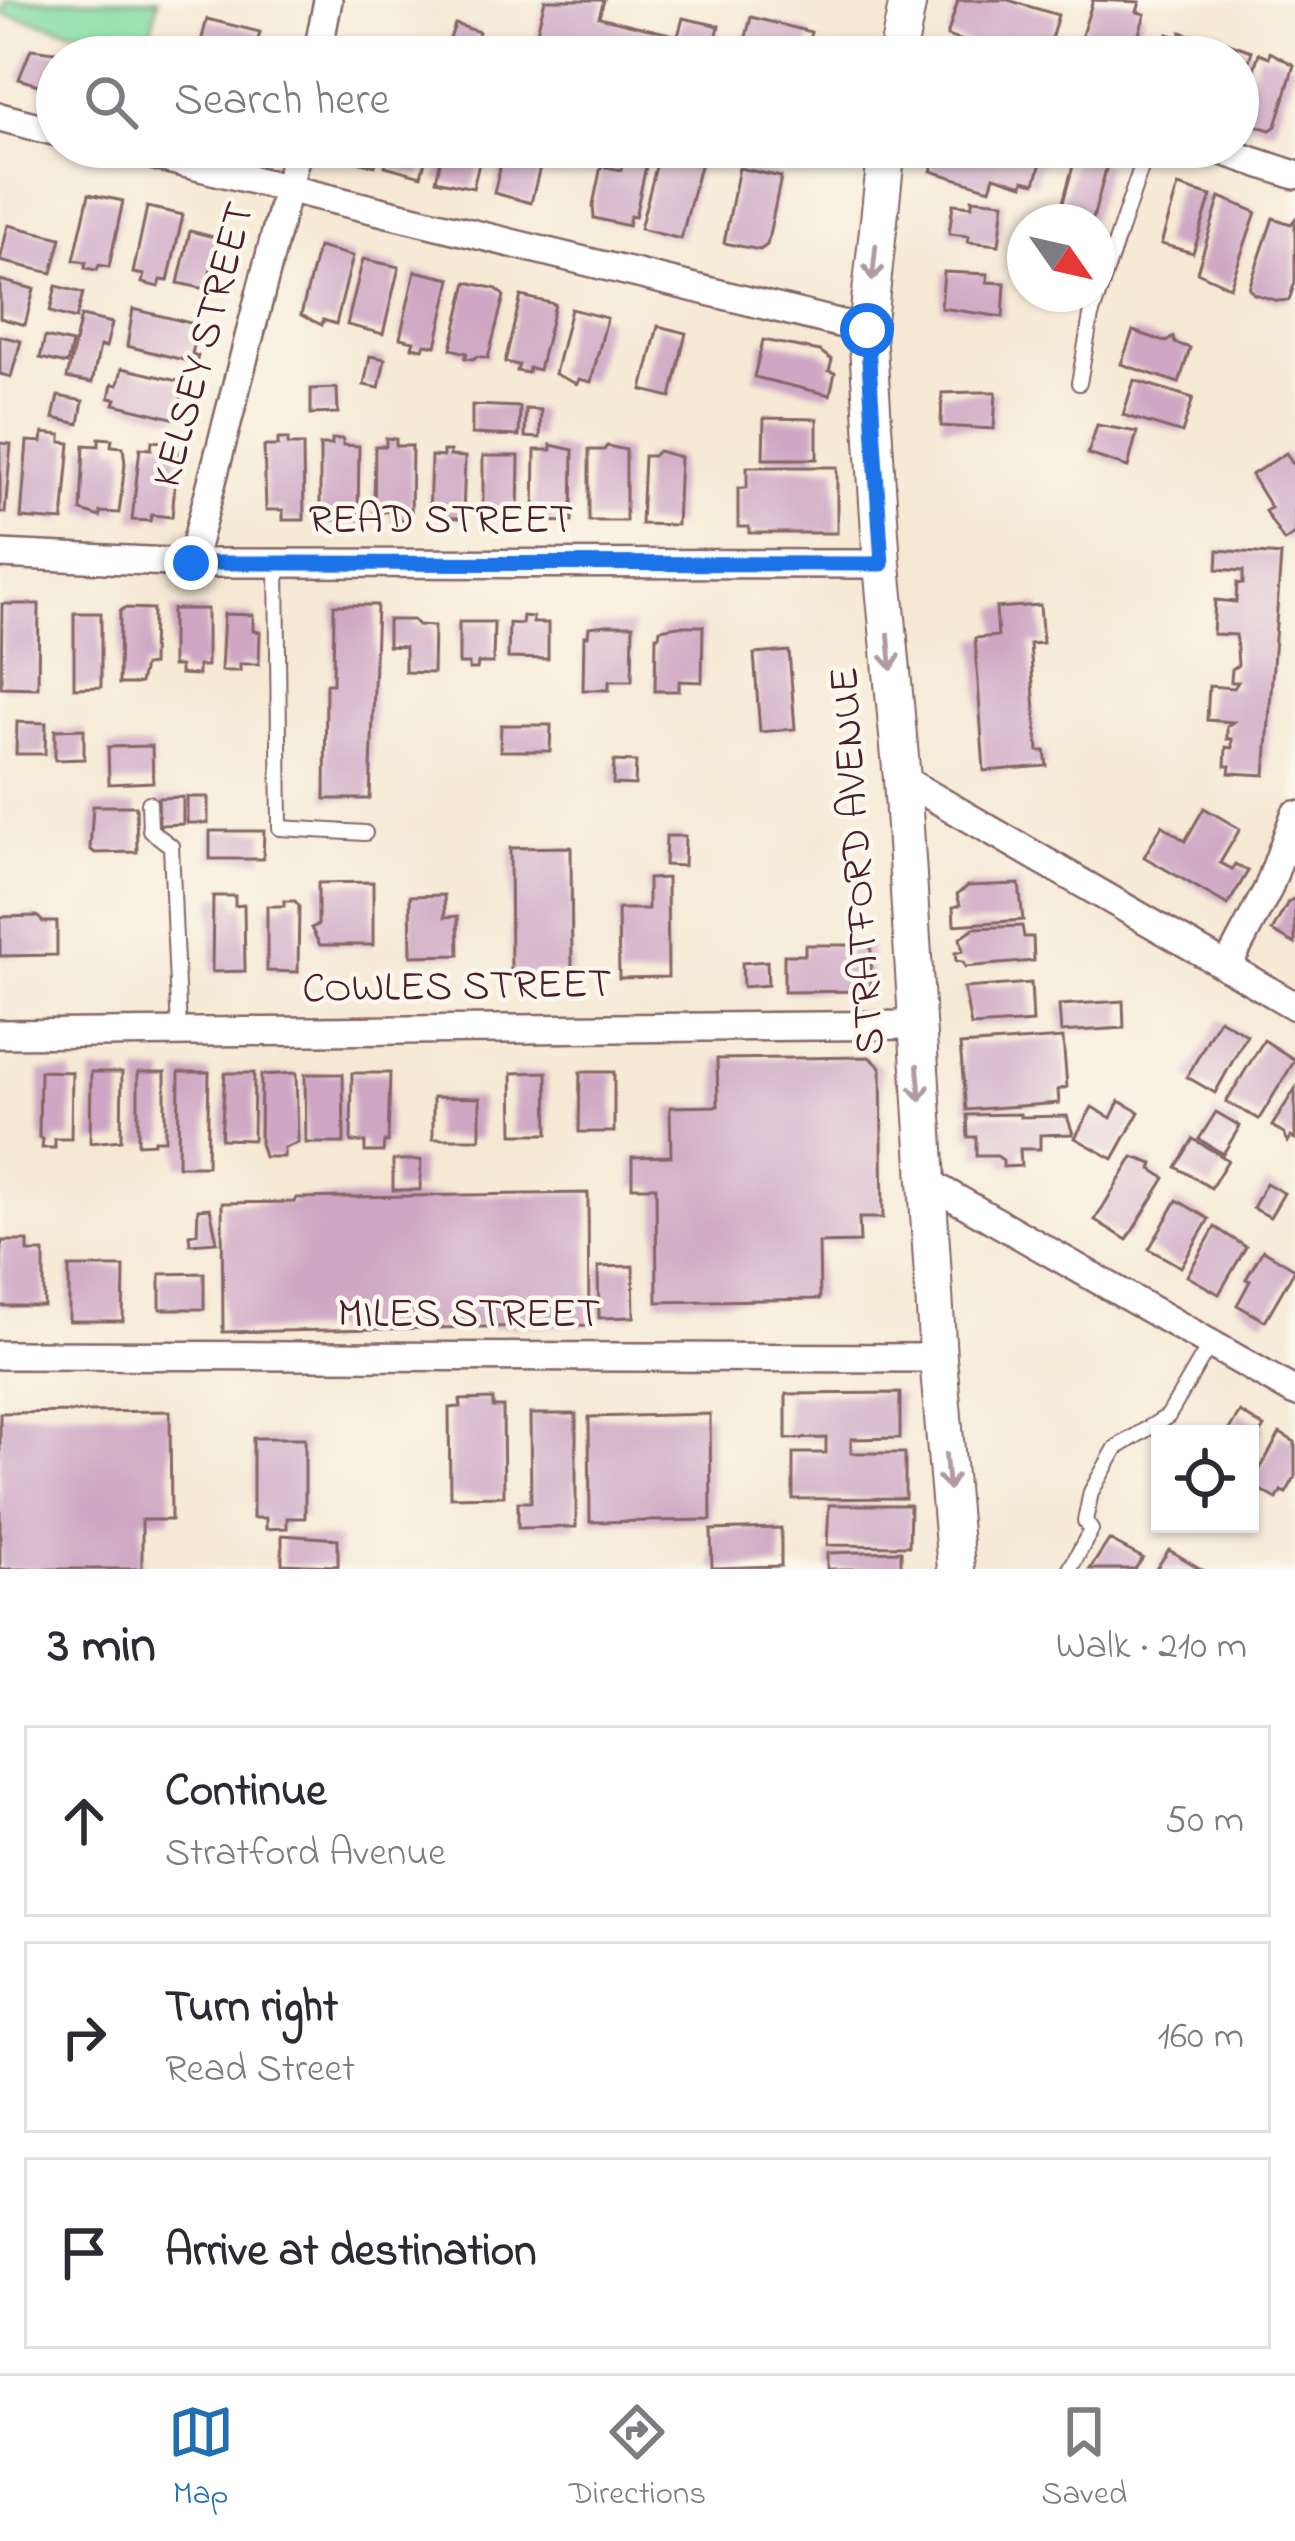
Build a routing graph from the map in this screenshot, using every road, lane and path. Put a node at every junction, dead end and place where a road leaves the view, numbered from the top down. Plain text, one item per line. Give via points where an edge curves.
1 (328, 0) edge
2 (908, 0) edge
3 (321, 36) edge
4 (901, 36) edge
5 (0, 117) edge
6 (36, 126) edge
7 (1259, 163) edge
8 (202, 168) edge
9 (294, 168) edge
10 (885, 168) edge
11 (1141, 168) edge
12 (1295, 175) edge
13 (290, 190) junction
14 (867, 330) junction
15 (1079, 382) dead end
16 (0, 554) edge
17 (191, 563) junction
18 (277, 563) junction
19 (882, 564) junction
20 (902, 779) junction
21 (149, 803) dead end
22 (1295, 815) edge
23 (365, 833) dead end
24 (1227, 967) junction
25 (1295, 1006) edge
26 (914, 1025) junction
27 (179, 1033) junction
28 (0, 1034) edge
29 (927, 1182) junction
30 (1210, 1344) junction
31 (0, 1355) edge
32 (938, 1358) junction
33 (1295, 1392) edge
34 (956, 1569) edge
35 (1070, 1569) edge

1 - 3 street
2 - 4 main road
5 - 6 street
7 - 12 street
8 - 13 street
9 - 13 street, KELSEY STREET
10 -> 14 main road, STRATFORD AVENUE
11 - 15 lane via 1090,316
13 - 14 street
13 - 17 street, KELSEY STREET
14 - 19 main road, STRATFORD AVENUE
16 - 17 street, READ STREET
17 - 18 street, READ STREET
18 - 19 street, READ STREET
18 - 23 lane via 280,828
19 -> 20 main road, STRATFORD AVENUE
20 - 24 street
20 - 26 main road, STRATFORD AVENUE
21 - 27 lane via 150,830 172,846
22 - 24 street
24 - 25 street
26 - 27 street, COWLES STREET
26 -> 29 main road, STRATFORD AVENUE
27 - 28 street, COWLES STREET
29 - 30 street
29 - 32 main road, STRATFORD AVENUE
30 - 33 street
30 - 35 lane via 1168,1416 1116,1448 1091,1492 1091,1530
31 - 32 street, MILES STREET
32 -> 34 main road, STRATFORD AVENUE

